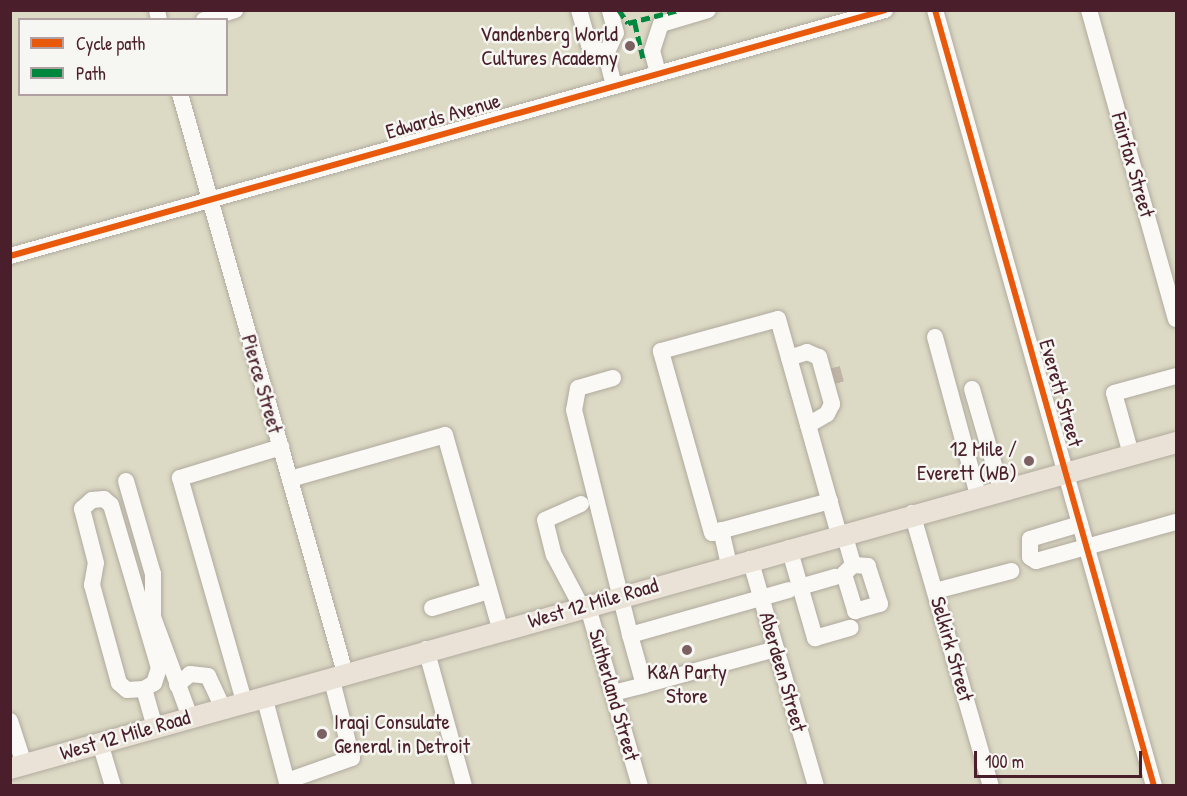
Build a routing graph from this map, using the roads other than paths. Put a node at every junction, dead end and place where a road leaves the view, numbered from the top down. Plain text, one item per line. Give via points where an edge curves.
1 (236, 10) edge
2 (579, 10) edge
3 (610, 10) edge
4 (708, 10) edge
5 (885, 10) edge
6 (935, 10) edge
7 (1089, 10) edge
8 (834, 17) edge
9 (210, 18) edge
10 (606, 54) junction
11 (658, 73) junction
12 (614, 85) junction
13 (181, 96) edge
14 (209, 199) junction
15 (10, 256) edge
16 (1176, 319) edge
17 (935, 337) dead end
18 (789, 358) junction
19 (1176, 376) edge
20 (613, 378) dead end
21 (972, 389) dead end
22 (808, 425) junction
23 (1176, 442) edge
24 (281, 447) junction
25 (1131, 454) junction
26 (1066, 472) junction
27 (290, 479) junction
28 (126, 481) dead end
29 (1001, 489) junction
30 (978, 495) junction
31 (830, 501) junction
32 (581, 504) dead end
33 (912, 513) junction
34 (1176, 522) edge
35 (1080, 524) junction
36 (721, 530) junction
37 (842, 533) junction
38 (1086, 547) junction
39 (789, 548) junction
40 (750, 559) junction
41 (853, 564) dead end
42 (729, 565) junction
43 (1011, 571) dead end
44 (836, 577) dead end
45 (795, 589) junction
46 (489, 591) junction
47 (935, 591) junction
48 (621, 595) junction
49 (761, 598) junction
50 (584, 605) junction
51 (432, 608) dead end
52 (500, 628) junction
53 (851, 628) dead end
54 (630, 635) junction
55 (426, 649) junction
56 (776, 649) junction
57 (338, 675) junction
58 (177, 685) junction
59 (644, 685) junction
60 (144, 689) junction
61 (614, 693) junction
62 (254, 698) junction
63 (223, 708) junction
64 (190, 717) junction
65 (10, 721) edge
66 (155, 727) junction
67 (100, 742) junction
68 (17, 766) edge
69 (288, 783) edge
70 (113, 786) edge
71 (464, 786) edge
72 (640, 786) edge
73 (816, 786) edge
74 (991, 786) edge
75 (1154, 786) edge

1 - 9 street
2 - 10 street via 589,45
3 - 10 street via 616,33
4 - 11 street via 661,24 652,51
5 - 8 street, Edwards Avenue
6 - 26 street, Everett Street
7 - 16 street, Fairfax Street
8 - 11 street, Edwards Avenue
10 - 12 street
11 - 12 street, Edwards Avenue
12 - 14 street, Edwards Avenue
13 - 14 street, Pierce Street
14 - 15 street, Edwards Avenue
14 - 24 street, Pierce Street
17 - 30 street
18 - 22 street
18 - 22 street via 807,352 826,365 834,393 827,414
18 - 36 street via 778,319 661,351 711,533
19 - 25 street via 1114,393
20 - 48 street via 578,388 574,410
21 - 29 street
22 - 31 street
23 - 25 main road, West 12 Mile Road
24 - 27 street, Pierce Street
24 - 62 street via 180,477
25 - 26 main road, West 12 Mile Road
26 - 29 main road, West 12 Mile Road
26 - 35 street, Everett Street
27 - 46 street via 445,435
27 - 57 street, Pierce Street
28 - 58 street via 153,574 153,616
29 - 30 main road, West 12 Mile Road
30 - 33 main road, West 12 Mile Road
31 - 36 street
31 - 37 street
32 - 50 street, Sutherland Street via 545,520 554,555
33 - 37 main road, West 12 Mile Road
33 - 47 street, Selkirk Street
34 - 38 street
35 - 38 street, Everett Street
35 - 38 street via 1026,544 1036,561
36 - 42 street
37 - 39 main road, West 12 Mile Road
37 - 41 street
38 - 75 street, Everett Street
39 - 40 main road, West 12 Mile Road
39 - 45 street
40 - 42 main road, West 12 Mile Road
40 - 49 street, Aberdeen Street
42 - 48 main road, West 12 Mile Road
43 - 47 street
44 - 45 street
45 - 49 street
45 - 53 street via 815,638
46 - 51 street
46 - 52 street
47 - 74 street, Selkirk Street
48 - 50 main road, West 12 Mile Road
48 - 54 street
49 - 54 street
49 - 56 street, Aberdeen Street
50 - 52 main road, West 12 Mile Road
50 - 61 street, Sutherland Street
52 - 55 main road, West 12 Mile Road
54 - 59 street
55 - 57 main road, West 12 Mile Road
55 - 71 street
56 - 59 street
56 - 73 street, Aberdeen Street
57 - 62 main road, West 12 Mile Road
57 - 69 street, Pierce Street via 352,758
58 - 63 street via 190,674 208,676
58 - 64 street
59 - 61 street
60 - 60 street via 154,683 159,668 111,505 92,500 81,514 96,563 92,585 105,634 119,683 127,690
60 - 66 street
61 - 72 street, Sutherland Street
62 - 63 main road, West 12 Mile Road
62 - 69 street
63 - 64 main road, West 12 Mile Road
64 - 66 main road, West 12 Mile Road
65 - 68 street
66 - 67 main road, West 12 Mile Road
67 - 68 main road, West 12 Mile Road
67 - 70 street

